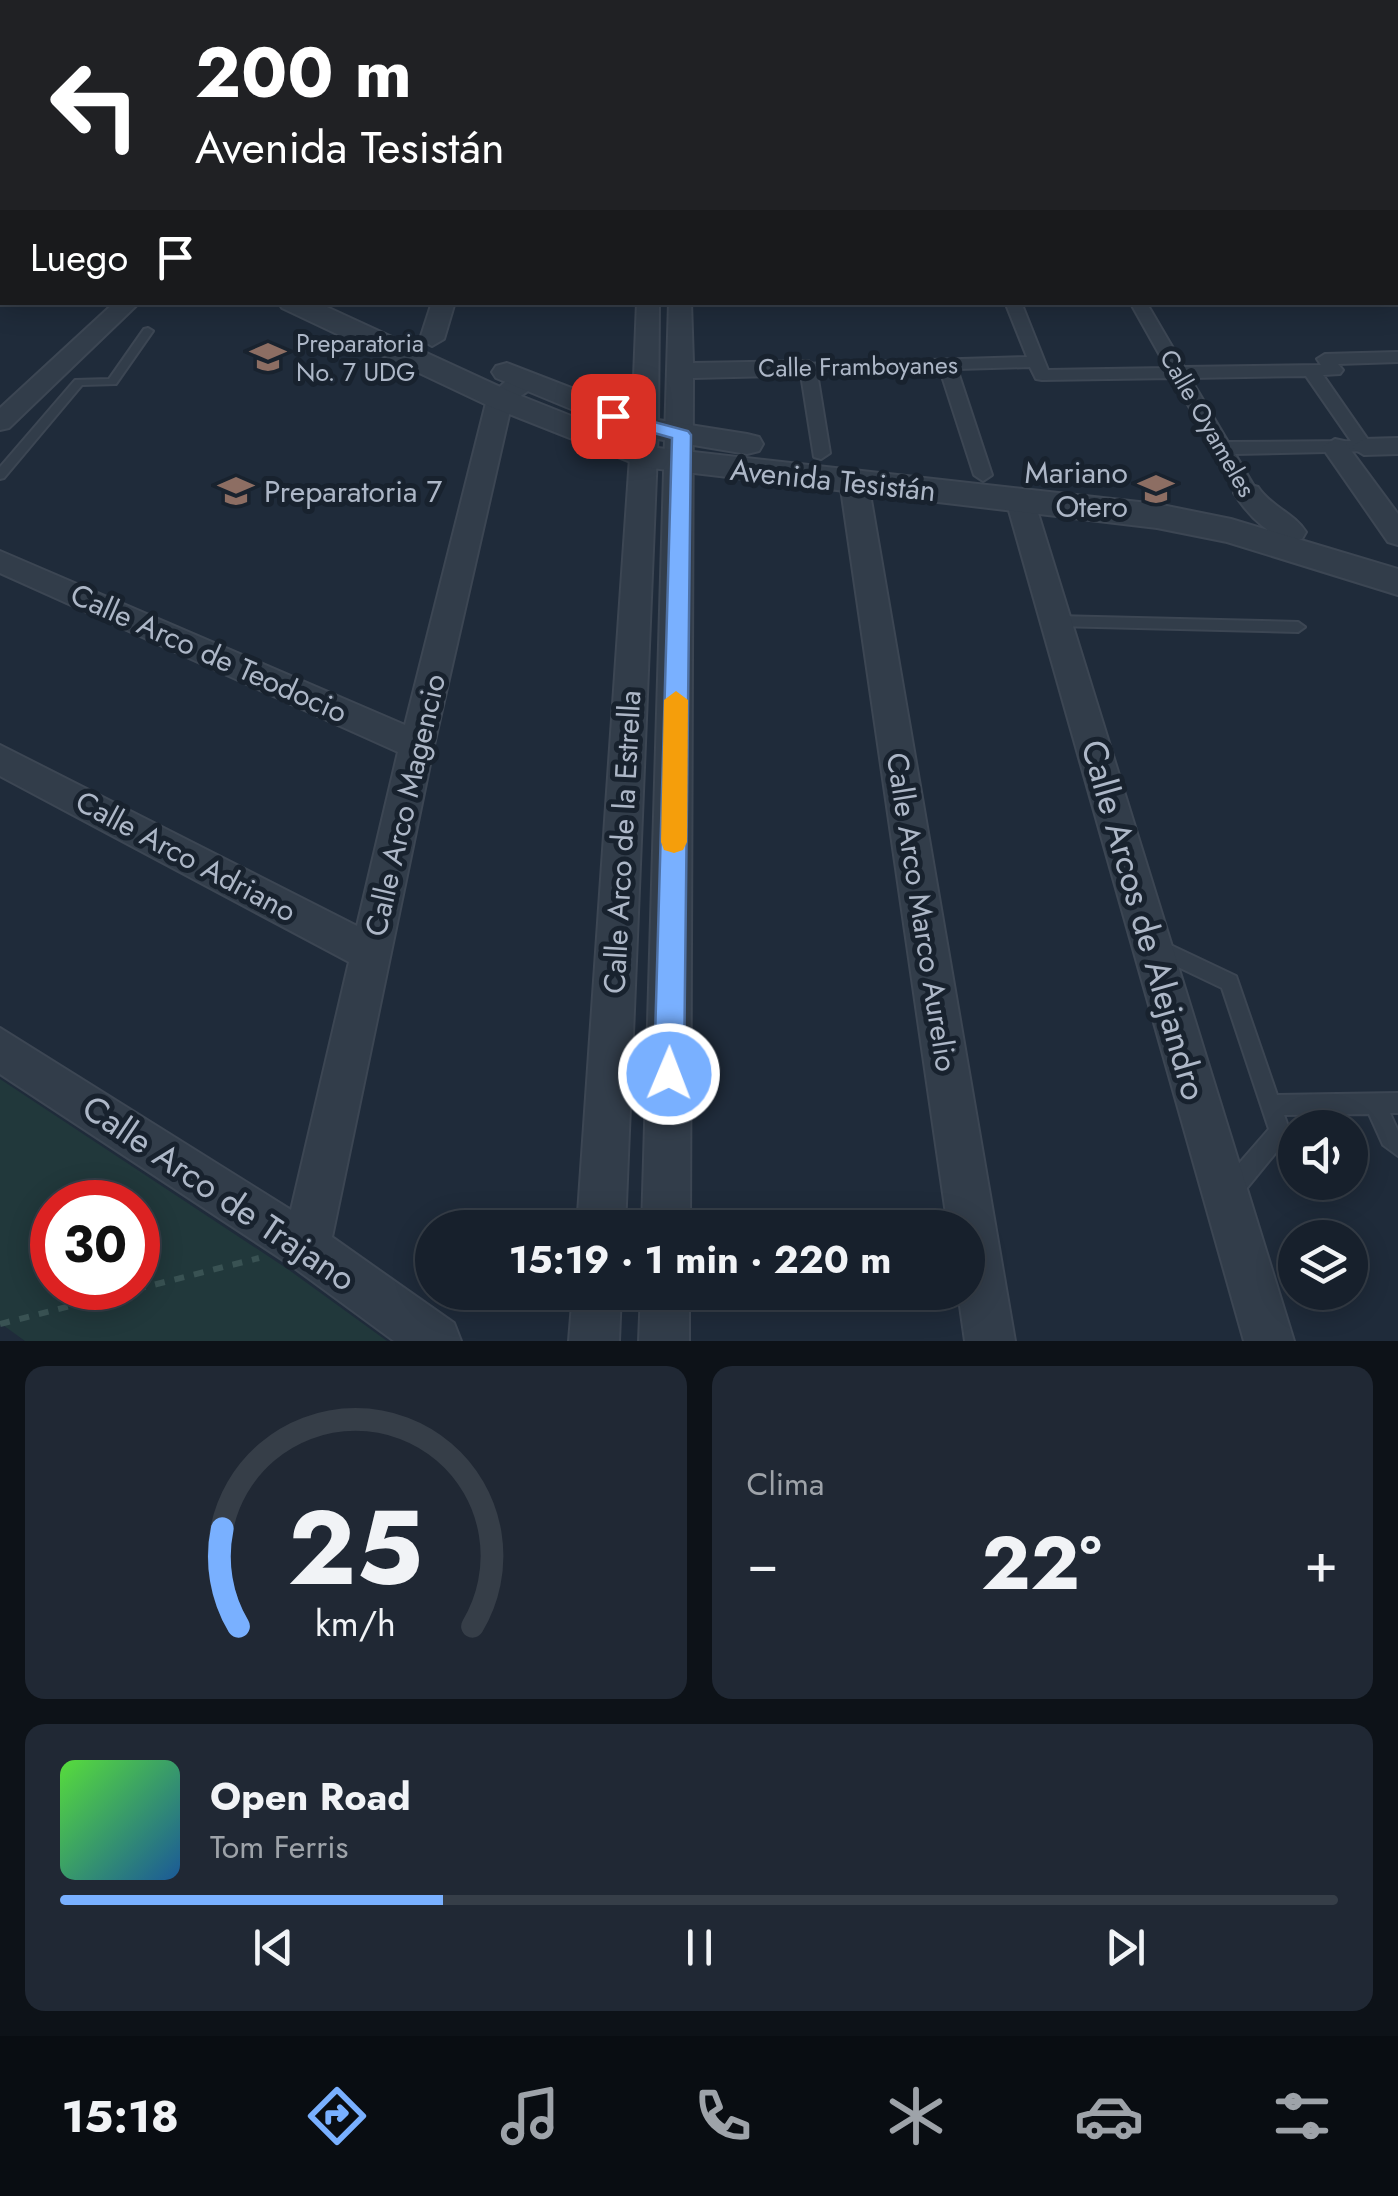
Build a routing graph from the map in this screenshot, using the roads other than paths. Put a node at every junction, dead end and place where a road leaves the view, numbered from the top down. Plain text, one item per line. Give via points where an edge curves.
1 (126, 305) edge
2 (300, 305) edge
3 (355, 305) edge
4 (443, 305) edge
5 (648, 305) edge
6 (680, 305) edge
7 (1014, 305) edge
8 (1140, 305) edge
9 (148, 330) dead end
10 (432, 339) junction
11 (1398, 357) edge
12 (947, 364) junction
13 (808, 368) junction
14 (1039, 368) junction
15 (680, 370) junction
16 (1312, 371) junction
17 (1179, 374) junction
18 (515, 391) junction
19 (0, 422) edge
20 (644, 442) junction
21 (1364, 446) junction
22 (1398, 446) edge
23 (1335, 447) junction
24 (1222, 448) junction
25 (681, 449) junction
26 (820, 454) junction
27 (0, 474) edge
28 (983, 475) junction
29 (854, 482) junction
30 (1248, 493) joint
31 (1020, 500) junction
32 (1292, 532) junction
33 (1398, 535) edge
34 (0, 561) edge
35 (1398, 564) edge
36 (1398, 582) edge
37 (1056, 620) junction
38 (1298, 627) dead end
39 (417, 745) junction
40 (0, 759) edge
41 (1152, 945) junction
42 (371, 953) junction
43 (0, 1048) edge
44 (1398, 1102) edge
45 (1375, 1103) junction
46 (1270, 1105) junction
47 (1398, 1146) edge
48 (1226, 1196) junction
49 (601, 1210) edge
50 (666, 1210) edge
51 (306, 1246) junction
52 (596, 1310) edge
53 (665, 1310) edge
54 (436, 1341) edge
55 (594, 1341) edge
56 (664, 1341) edge
57 (990, 1341) edge
58 (1269, 1341) edge

1 - 19 street
2 - 18 street, Avenida Tesistán
3 - 10 street, Avenida Tesistán
4 - 10 street
5 - 20 street, Calle Arco de la Estrella
6 - 15 street, Calle Arco de la Estrella
7 - 14 street
8 - 17 street, Calle Oyameles
9 - 27 lane via 112,382 80,382
10 - 18 street, Avenida Tesistán
11 - 16 street via 1326,359 1334,370
12 - 13 street, Calle Framboyanes
12 - 14 street, Calle Framboyanes
12 - 28 street
13 - 15 street, Calle Framboyanes
13 - 26 street
14 - 17 street, Calle Framboyanes
15 - 25 street, Calle Arco de la Estrella
16 - 17 street, Calle Framboyanes
16 - 21 street
17 - 24 street, Calle Oyameles
18 - 20 street, Avenida Tesistán
18 - 39 street, Calle Arco Magencio
20 - 25 street, Avenida Tesistán
20 - 49 street, Calle Arco de la Estrella
21 - 22 street
21 - 23 street
23 - 24 street
23 - 33 street
24 - 30 street, Calle Oyameles
25 - 26 street, Avenida Tesistán
25 - 29 street, Avenida Tesistán
25 - 50 street, Calle Arco de la Estrella
26 - 28 street, Avenida Tesistán
28 - 32 street, Avenida Tesistán via 1191,504
29 - 31 street, Avenida Tesistán
29 - 57 street, Calle Arco Marco Aurelio
30 - 32 street, Calle Oyameles
31 - 36 street, Avenida Tesistán via 1199,524
31 - 37 street, Calle Arcos de Alejandro
32 - 35 street, Avenida Tesistán
34 - 39 street, Calle Arco de Teodocio
37 - 38 lane
37 - 41 street, Calle Arcos de Alejandro
39 - 42 street, Calle Arco Magencio
40 - 42 street, Calle Arco Adriano
41 - 46 lane via 1229,982
41 - 48 street, Calle Arcos de Alejandro
42 - 51 street, Calle Arco Magencio
43 - 51 street, Calle Arco de Trajano
44 - 45 lane
45 - 46 lane
45 - 47 lane
46 - 48 lane via 1280,1132
48 - 58 street, Calle Arcos de Alejandro
51 - 54 street, Calle Arco de Trajano
52 - 55 street
53 - 56 street

